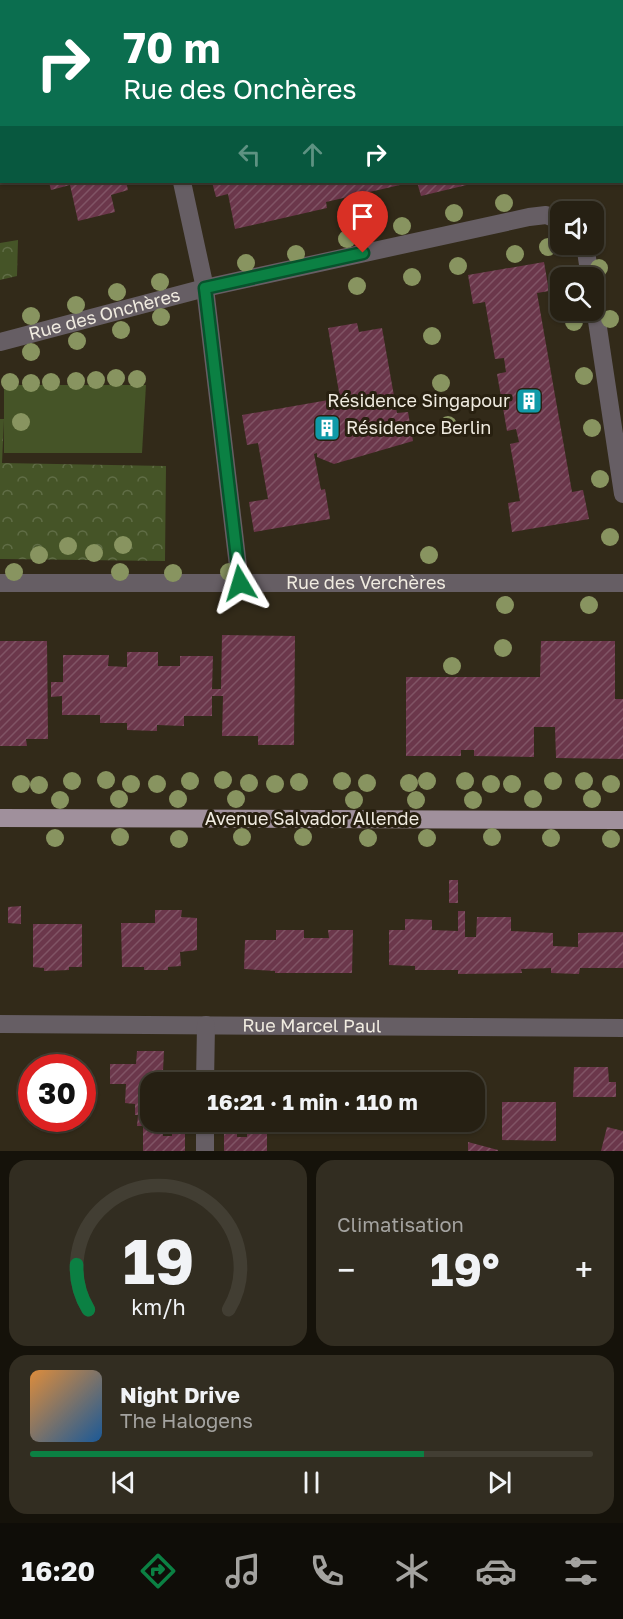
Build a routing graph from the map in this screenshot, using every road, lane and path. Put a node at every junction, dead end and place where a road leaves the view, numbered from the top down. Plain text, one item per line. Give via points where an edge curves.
1 (182, 183) edge
2 (550, 217) edge
3 (205, 288) junction
4 (597, 321) edge
5 (0, 342) edge
6 (623, 494) edge
7 (0, 583) edge
8 (240, 583) junction
9 (623, 583) edge
10 (0, 818) edge
11 (623, 820) edge
12 (0, 1024) edge
13 (206, 1025) junction
14 (623, 1028) edge
15 (205, 1072) edge
16 (205, 1132) edge
17 (205, 1151) edge

1 - 3 street
2 - 3 street, Rue des Onchères via 529,217
3 - 5 street, Rue des Onchères
3 - 8 street
4 - 6 street
7 - 8 street, Rue des Verchères
8 - 9 street, Rue des Verchères
10 - 11 main road, Avenue Salvador Allende
12 - 13 street, Rue Marcel Paul
13 - 14 street, Rue Marcel Paul
13 - 15 street
16 - 17 street

